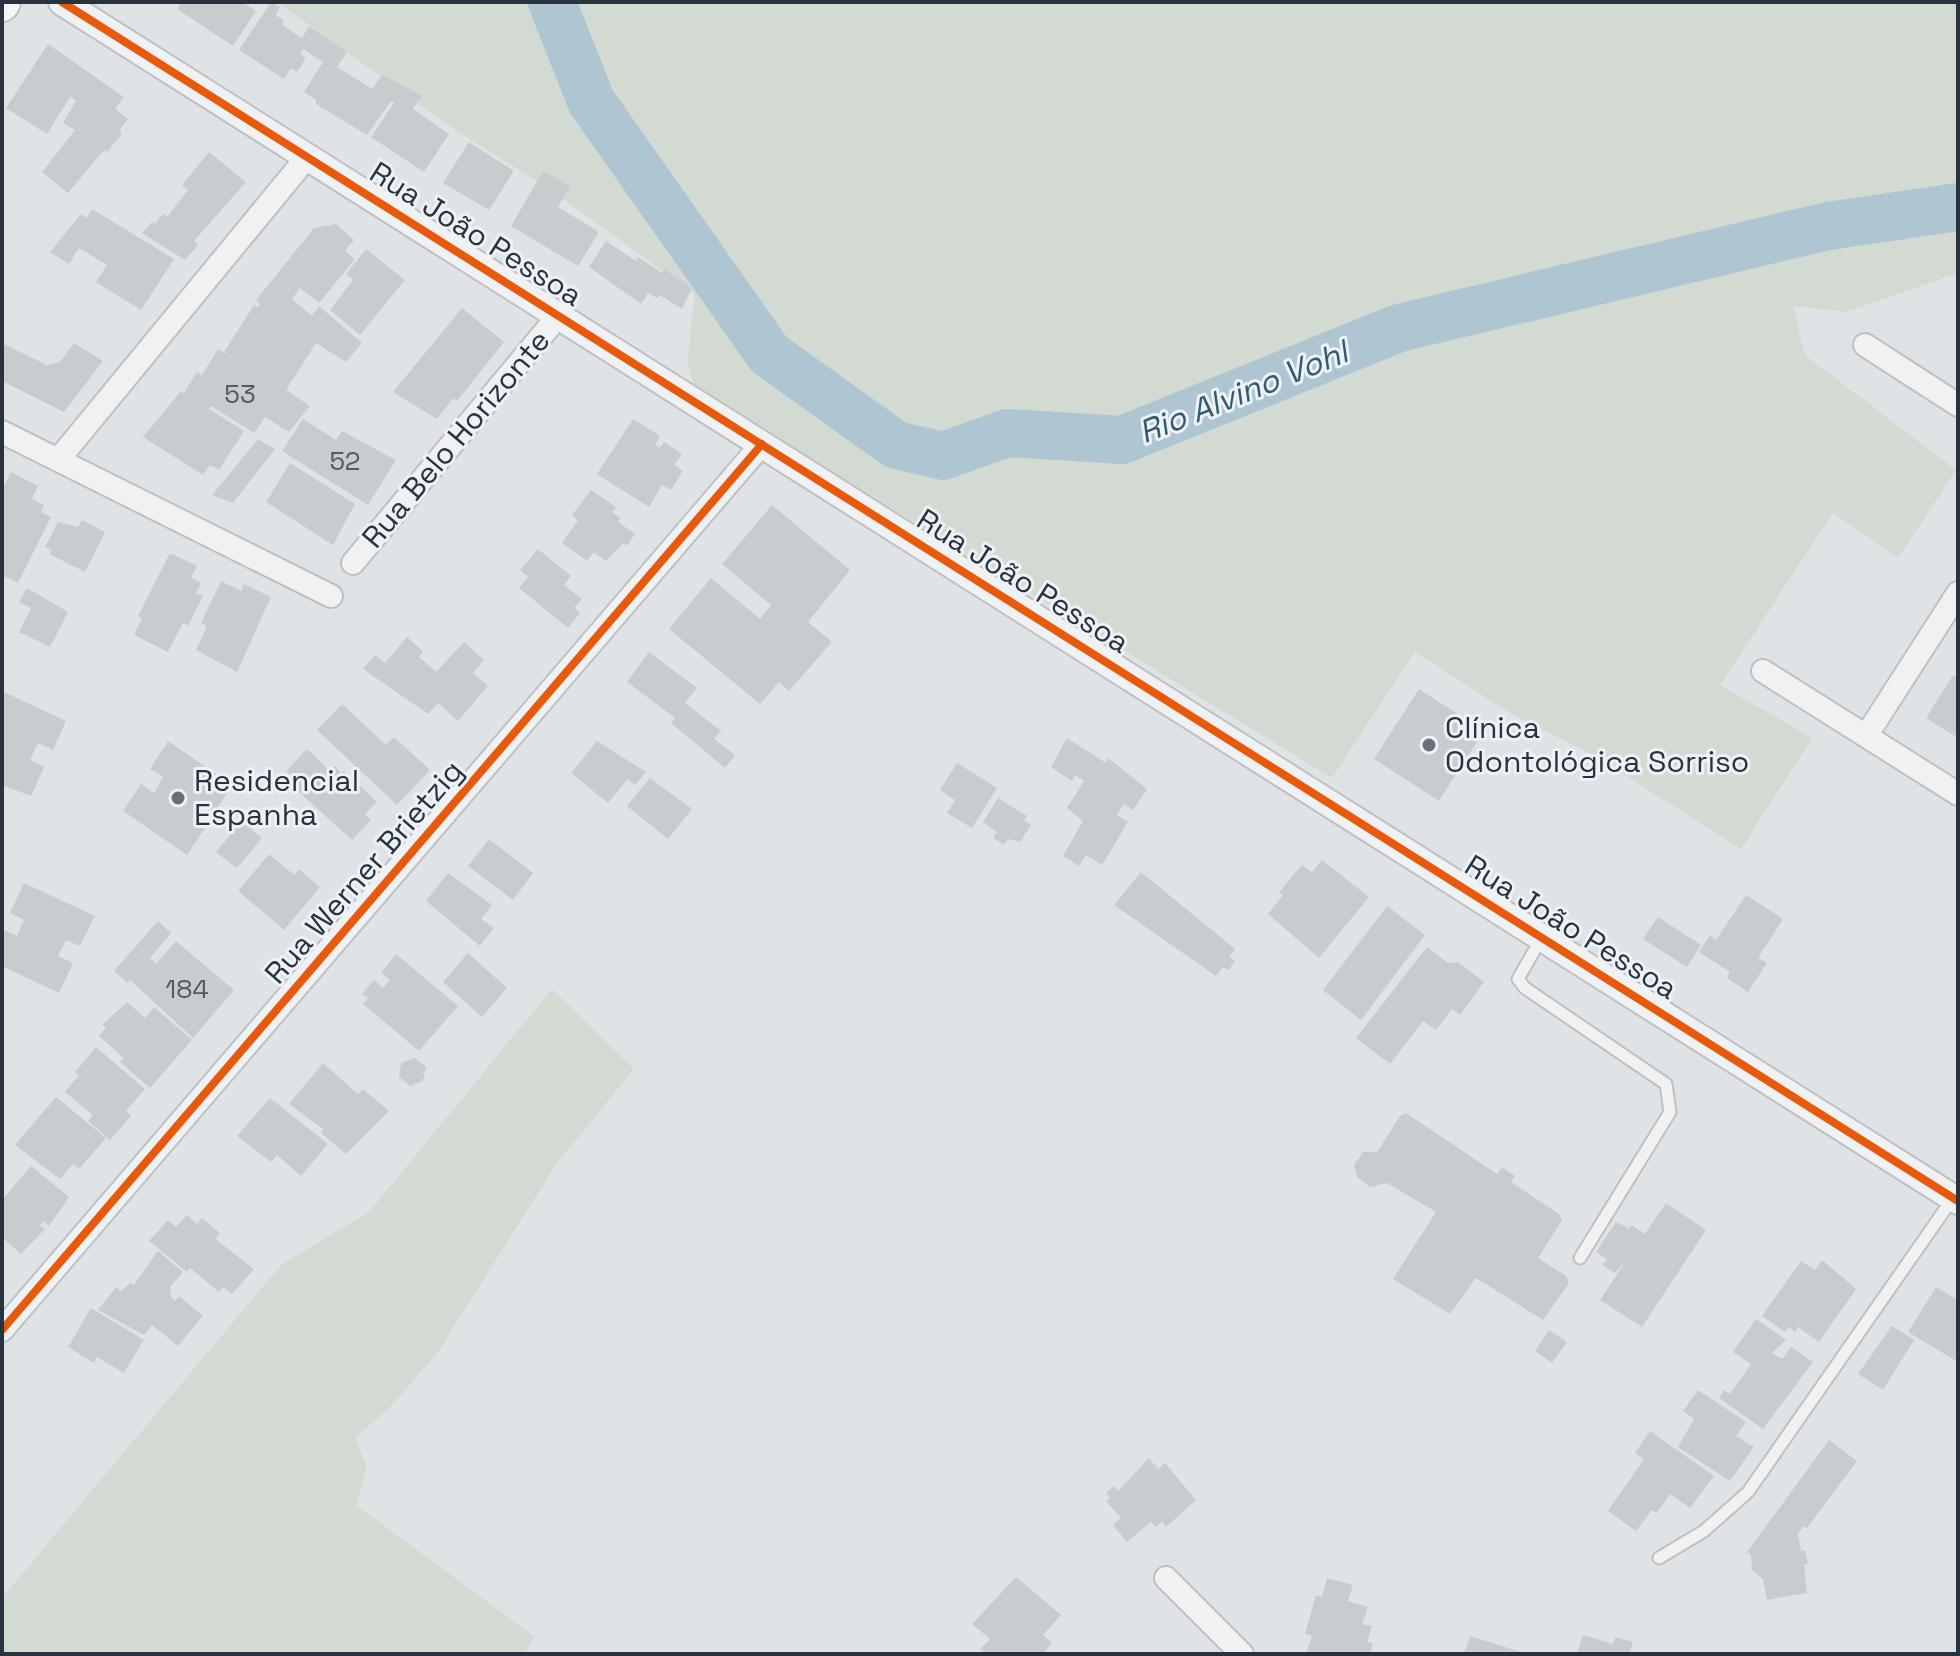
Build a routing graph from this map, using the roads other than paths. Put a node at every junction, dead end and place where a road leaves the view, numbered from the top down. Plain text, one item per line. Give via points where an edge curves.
1 (62, 2) edge
2 (308, 156) junction
3 (559, 315) junction
4 (1865, 345) dead end
5 (1958, 405) edge
6 (2, 432) edge
7 (762, 444) junction
8 (58, 460) junction
9 (353, 563) dead end
10 (1958, 593) edge
11 (331, 596) dead end
12 (1763, 671) dead end
13 (1866, 736) junction
14 (1958, 794) edge
15 (1542, 938) junction
16 (1956, 1200) edge
17 (1580, 1258) dead end
18 (2, 1330) edge
19 (1659, 1558) dead end
20 (1166, 1578) dead end
21 (1238, 1651) edge

1 - 2 street, Rua João Pessoa
2 - 3 street, Rua João Pessoa
2 - 8 street
3 - 7 street, Rua João Pessoa
3 - 9 street, Rua Belo Horizonte
4 - 5 street
6 - 8 street
7 - 15 street, Rua João Pessoa
7 - 18 street, Rua Werner Brietzig
8 - 11 street
10 - 13 street
12 - 13 street
13 - 14 street
15 - 16 street, Rua João Pessoa
15 - 17 lane via 1518,979 1666,1084 1670,1112
16 - 19 lane via 1748,1492 1704,1531
20 - 21 street

